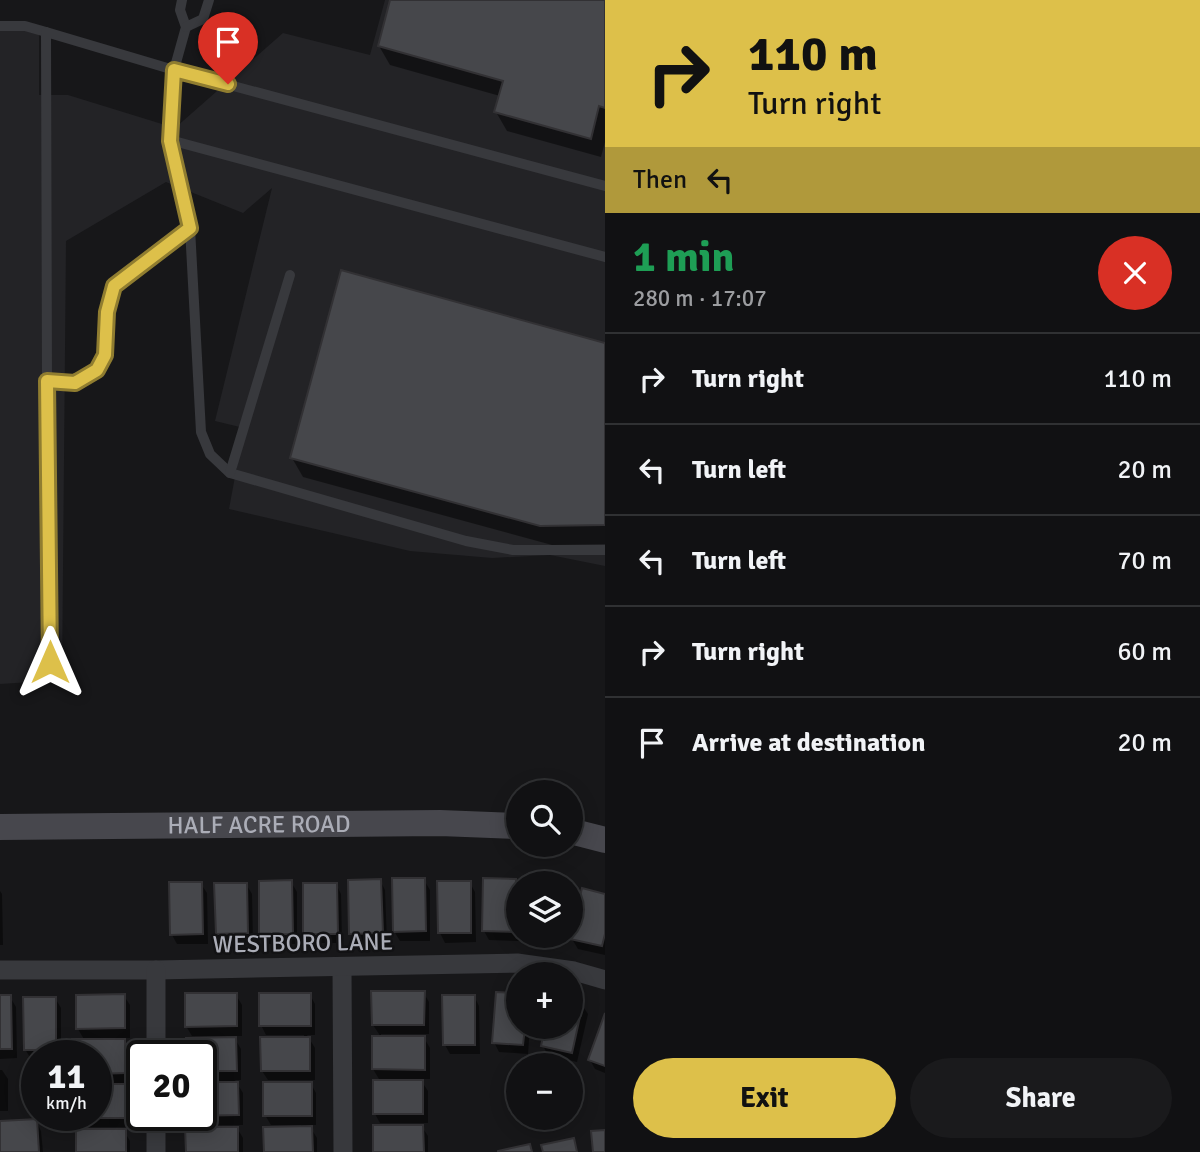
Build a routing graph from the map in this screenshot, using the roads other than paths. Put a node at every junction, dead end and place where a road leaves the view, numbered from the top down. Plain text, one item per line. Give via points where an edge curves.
1 (182, 0) edge
2 (209, 0) edge
3 (0, 26) edge
4 (186, 27) junction
5 (46, 32) junction
6 (174, 70) junction
7 (170, 141) junction
8 (605, 186) edge
9 (190, 228) junction
10 (605, 257) edge
11 (290, 275) dead end
12 (47, 381) junction
13 (230, 473) junction
14 (605, 551) edge
15 (50, 662) dead end
16 (506, 826) edge
17 (0, 827) edge
18 (583, 834) edge
19 (605, 839) edge
20 (342, 968) junction
21 (0, 970) edge
22 (156, 970) junction
23 (605, 980) edge
24 (156, 1040) edge
25 (156, 1131) edge
26 (156, 1152) edge
27 (343, 1152) edge

1 - 4 lane
2 - 4 lane via 203,19
3 - 5 lane
4 - 6 lane
5 - 6 lane
5 - 12 lane
6 - 7 lane
6 - 8 lane
7 - 9 lane
7 - 10 lane
9 - 12 lane via 114,286 107,312 105,355 97,370 75,383
9 - 13 lane via 201,432 211,454
11 - 13 lane
12 - 15 lane
13 - 14 lane via 466,541 513,550
16 - 17 street, HALF ACRE ROAD
18 - 19 street
20 - 22 street, WESTBORO LANE
20 - 23 street, WESTBORO LANE via 517,964
20 - 27 street
21 - 22 street, WESTBORO LANE
22 - 24 street
25 - 26 street

